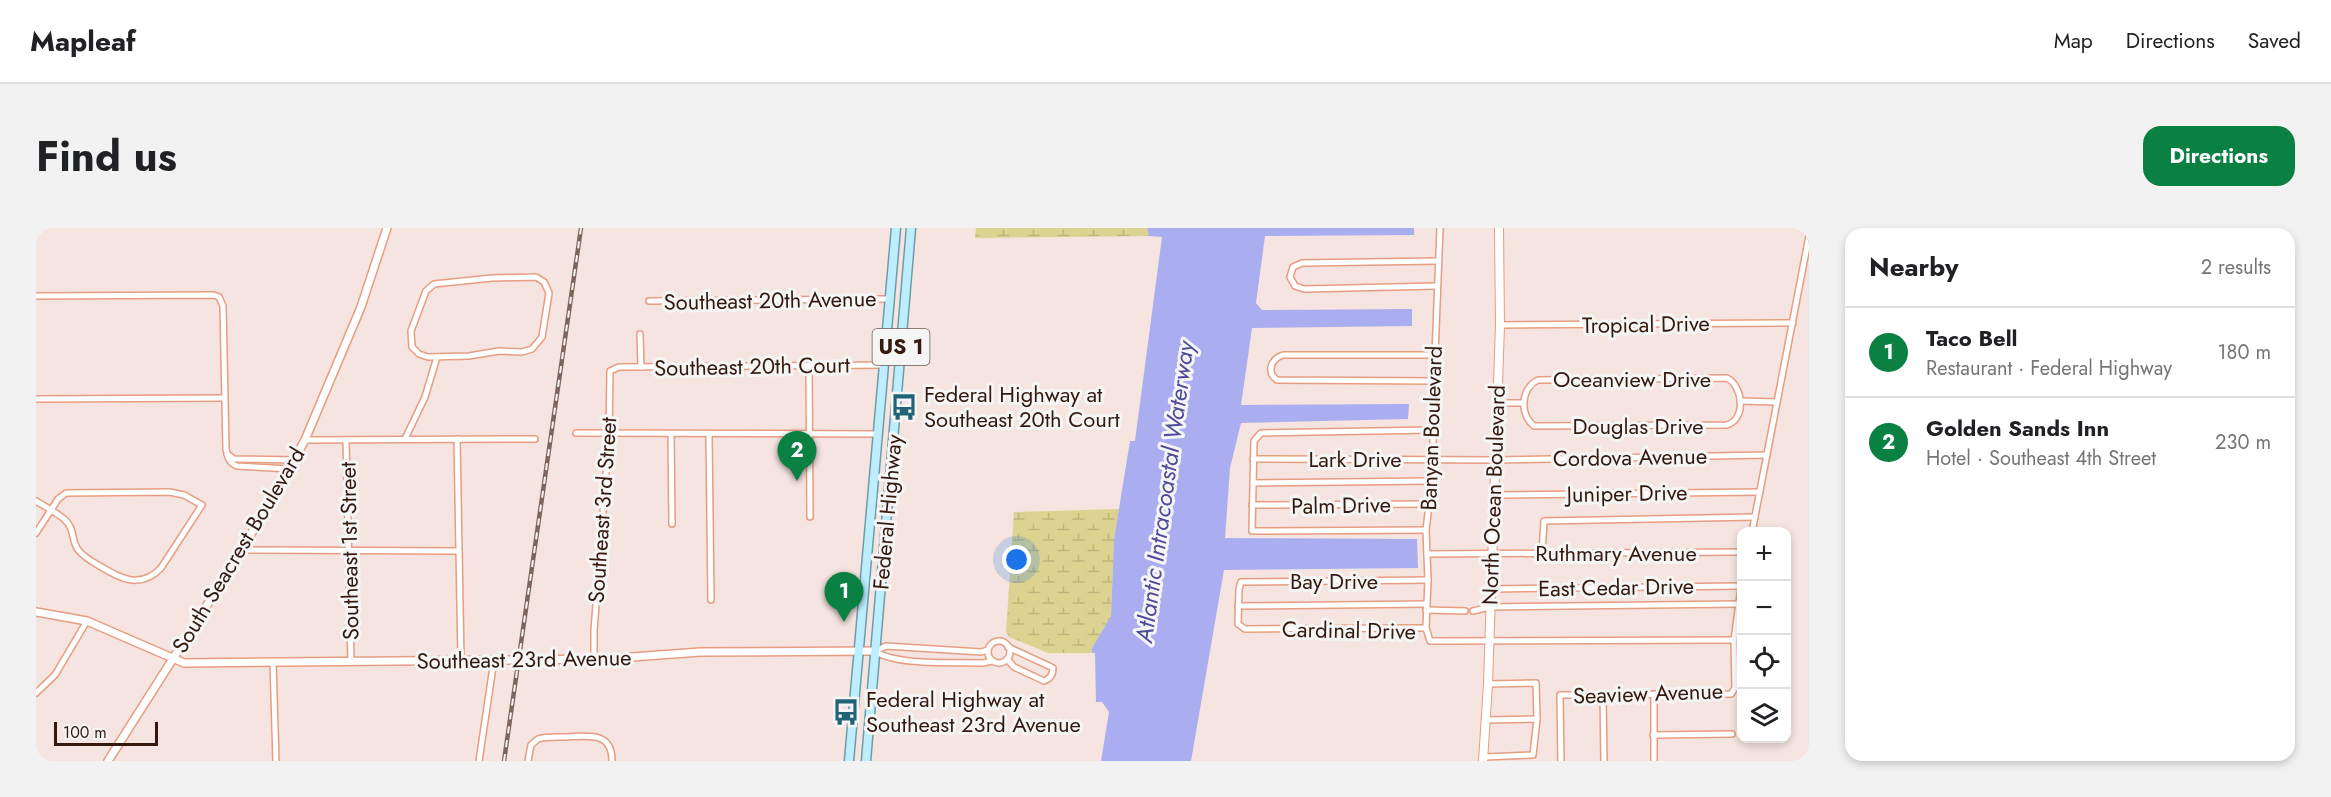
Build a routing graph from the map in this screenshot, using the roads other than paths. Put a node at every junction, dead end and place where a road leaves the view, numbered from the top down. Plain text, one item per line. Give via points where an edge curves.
1 (387, 228) edge
2 (896, 228) edge
3 (912, 228) edge
4 (1440, 228) edge
5 (1499, 228) edge
6 (1809, 236) edge
7 (1438, 261) junction
8 (1437, 286) junction
9 (36, 296) edge
10 (890, 299) junction
11 (649, 301) dead end
12 (1793, 323) junction
13 (1500, 325) junction
14 (640, 334) dead end
15 (1435, 355) junction
16 (437, 357) junction
17 (884, 365) junction
18 (809, 366) junction
19 (619, 367) joint
20 (640, 367) junction
21 (1434, 381) junction
22 (225, 398) junction
23 (36, 399) edge
24 (1740, 401) junction
25 (1777, 402) junction
26 (1523, 403) junction
27 (1496, 404) junction
28 (879, 420) junction
29 (894, 430) junction
30 (1433, 430) junction
31 (576, 433) dead end
32 (808, 433) junction
33 (609, 434) junction
34 (671, 434) junction
35 (878, 434) junction
36 (709, 435) junction
37 (405, 439) junction
38 (457, 439) junction
39 (534, 439) dead end
40 (305, 440) junction
41 (346, 440) junction
42 (227, 454) junction
43 (1767, 455) junction
44 (1253, 459) junction
45 (1432, 459) junction
46 (294, 460) junction
47 (1494, 460) junction
48 (290, 469) junction
49 (1432, 481) junction
50 (1253, 483) junction
51 (1760, 492) junction
52 (1494, 495) junction
53 (36, 501) edge
54 (1431, 504) junction
55 (1252, 506) junction
56 (51, 510) junction
57 (888, 513) junction
58 (810, 517) dead end
59 (1755, 517) junction
60 (672, 524) dead end
61 (1753, 527) edge
62 (1426, 530) junction
63 (36, 533) edge
64 (242, 550) junction
65 (349, 551) junction
66 (459, 551) junction
67 (1737, 552) edge
68 (1491, 553) junction
69 (1427, 554) junction
70 (1542, 554) junction
71 (1428, 580) junction
72 (1737, 584) edge
73 (1491, 589) junction
74 (711, 600) dead end
75 (1737, 604) edge
76 (1238, 606) junction
77 (1426, 607) junction
78 (1489, 607) junction
79 (1465, 610) dead end
80 (1473, 611) dead end
81 (36, 612) edge
82 (1737, 613) edge
83 (87, 621) junction
84 (1426, 628) junction
85 (1734, 640) junction
86 (1485, 642) junction
87 (1008, 647) junction
88 (859, 650) junction
89 (988, 650) junction
90 (875, 651) junction
91 (173, 659) junction
92 (594, 659) junction
93 (1007, 659) junction
94 (461, 660) junction
95 (494, 660) junction
96 (351, 661) junction
97 (992, 661) junction
98 (273, 662) junction
99 (1488, 684) junction
100 (36, 693) edge
101 (1654, 694) junction
102 (1603, 695) junction
103 (1537, 719) junction
104 (1486, 720) junction
105 (1732, 734) dead end
106 (1653, 735) junction
107 (850, 750) junction
108 (1484, 759) edge
109 (111, 760) edge
110 (276, 761) edge
111 (479, 761) edge
112 (528, 761) edge
113 (612, 761) edge
114 (849, 761) edge
115 (854, 761) edge
116 (866, 761) edge
117 (1561, 761) edge
118 (1604, 761) edge
119 (1654, 761) edge

1 - 40 street, South Seacrest Boulevard via 362,307
2 - 10 main road, Federal Highway / US 1
3 - 29 main road, Federal Highway / US 1
4 - 7 street, Banyan Boulevard
5 - 13 main road, North Ocean Boulevard
6 - 12 street
7 - 8 street, Banyan Boulevard
7 - 8 street via 1302,263 1293,267 1290,277 1295,286 1304,289
8 - 15 street, Banyan Boulevard
9 - 22 street via 219,297 223,306
10 - 11 street, Southeast 20th Avenue
10 - 17 main road, Federal Highway / US 1
12 - 13 street, Tropical Drive
12 - 25 street
13 - 27 main road, North Ocean Boulevard
14 - 20 street
15 - 21 street, Banyan Boulevard
15 - 21 street via 1283,355 1274,360 1271,368 1277,380
16 - 16 street via 419,354 410,337 426,291 434,284 536,277 547,286 542,338 532,349
16 - 37 street via 425,397
17 - 18 street, Southeast 20th Court
17 - 28 main road, Federal Highway / US 1
18 - 20 street, Southeast 20th Court
18 - 32 street
19 - 20 street, Southeast 20th Court
19 - 33 street, Southeast 3rd Street via 610,371
21 - 30 street, Banyan Boulevard
22 - 23 street
22 - 42 street
24 - 25 street
24 - 26 street, Oceanview Drive via 1736,385 1727,378 1539,380 1529,386
24 - 26 street, Douglas Drive via 1734,422 1714,426 1534,426 1529,423
25 - 43 street
26 - 27 street
27 - 47 main road, North Ocean Boulevard
28 - 29 main road
28 - 35 main road, Federal Highway / US 1
29 - 57 main road, Federal Highway / US 1
30 - 44 street via 1261,433 1254,441
30 - 45 street, Banyan Boulevard
31 - 33 street
32 - 35 street
32 - 36 street
32 - 58 street
33 - 34 street
33 - 92 street, Southeast 3rd Street
34 - 36 street
34 - 60 street
35 - 57 main road via 888,446 884,496
35 - 88 main road, Federal Highway / US 1
36 - 74 street
37 - 38 street
37 - 41 street
38 - 39 street
38 - 66 street
40 - 41 street
40 - 46 street, South Seacrest Boulevard
41 - 65 street, Southeast 1st Street
42 - 46 street via 234,459
42 - 48 street via 237,466
43 - 47 street, Cordova Avenue
43 - 51 street
44 - 45 street, Lark Drive
44 - 50 street
45 - 47 street, Lark Drive
45 - 49 street, Banyan Boulevard
46 - 48 street, South Seacrest Boulevard
47 - 52 main road, North Ocean Boulevard
48 - 64 street, South Seacrest Boulevard
49 - 50 street
49 - 54 street, Banyan Boulevard
50 - 55 street
51 - 52 street, Juniper Drive
51 - 59 street
52 - 68 main road, North Ocean Boulevard
53 - 56 street
54 - 55 street, Palm Drive
54 - 62 street, Banyan Boulevard
55 - 62 street via 1251,531
56 - 56 street via 68,523 80,552 119,578 136,581 161,568 202,506 174,492 66,494
56 - 63 street
57 - 90 main road, Federal Highway / US 1
59 - 61 street
59 - 70 street via 1544,521
62 - 69 street, Banyan Boulevard
64 - 65 street
64 - 91 street, South Seacrest Boulevard
65 - 66 street
65 - 96 street, Southeast 1st Street
66 - 94 street
67 - 70 street, Ruthmary Avenue
68 - 69 street, Ruthmary Avenue
68 - 70 street, Ruthmary Avenue
68 - 73 main road, North Ocean Boulevard
69 - 71 street, Banyan Boulevard
71 - 76 street, Bay Drive via 1241,582
71 - 77 street, Banyan Boulevard
72 - 73 street, East Cedar Drive
73 - 78 main road, North Ocean Boulevard
75 - 78 street
76 - 77 street
76 - 84 street, Cardinal Drive via 1238,624 1245,629
77 - 79 street
77 - 84 street, Banyan Boulevard
78 - 80 street
78 - 86 main road, North Ocean Boulevard
81 - 83 street, Southeast 23rd Avenue
82 - 85 street
83 - 91 street, Southeast 23rd Avenue
83 - 100 street via 55,675
84 - 86 street, Cardinal Drive via 1430,641
85 - 86 street
85 - 101 street, Seaview Avenue via 1735,688 1731,694
86 - 99 main road, North Ocean Boulevard
87 - 89 street via 997,642
87 - 93 street
87 - 93 street via 1053,668 1053,673 1044,681 1014,667
88 - 90 street, Southeast 23rd Avenue
88 - 92 street, Southeast 23rd Avenue via 700,652
88 - 107 main road, Federal Highway / US 1
89 - 90 street via 886,646
89 - 97 street
90 - 97 street via 884,658
90 - 116 main road, Federal Highway / US 1
91 - 98 street, Southeast 23rd Avenue via 184,663
91 - 109 street, South Seacrest Boulevard
92 - 95 street, Southeast 23rd Avenue
93 - 97 street
94 - 95 street, Southeast 23rd Avenue
94 - 96 street, Southeast 23rd Avenue
95 - 111 street
96 - 98 street, Southeast 23rd Avenue
98 - 110 street
99 - 103 street via 1536,683
99 - 104 main road, North Ocean Boulevard
101 - 102 street, Seaview Avenue
101 - 106 street
102 - 117 street, Seaview Avenue via 1560,695
102 - 118 street
103 - 104 street
103 - 108 street via 1533,755
104 - 108 main road, North Ocean Boulevard
105 - 106 street
106 - 119 street
107 - 114 main road, Federal Highway / US 1
107 - 115 main road
112 - 113 street via 531,745 542,738 594,736 607,743

